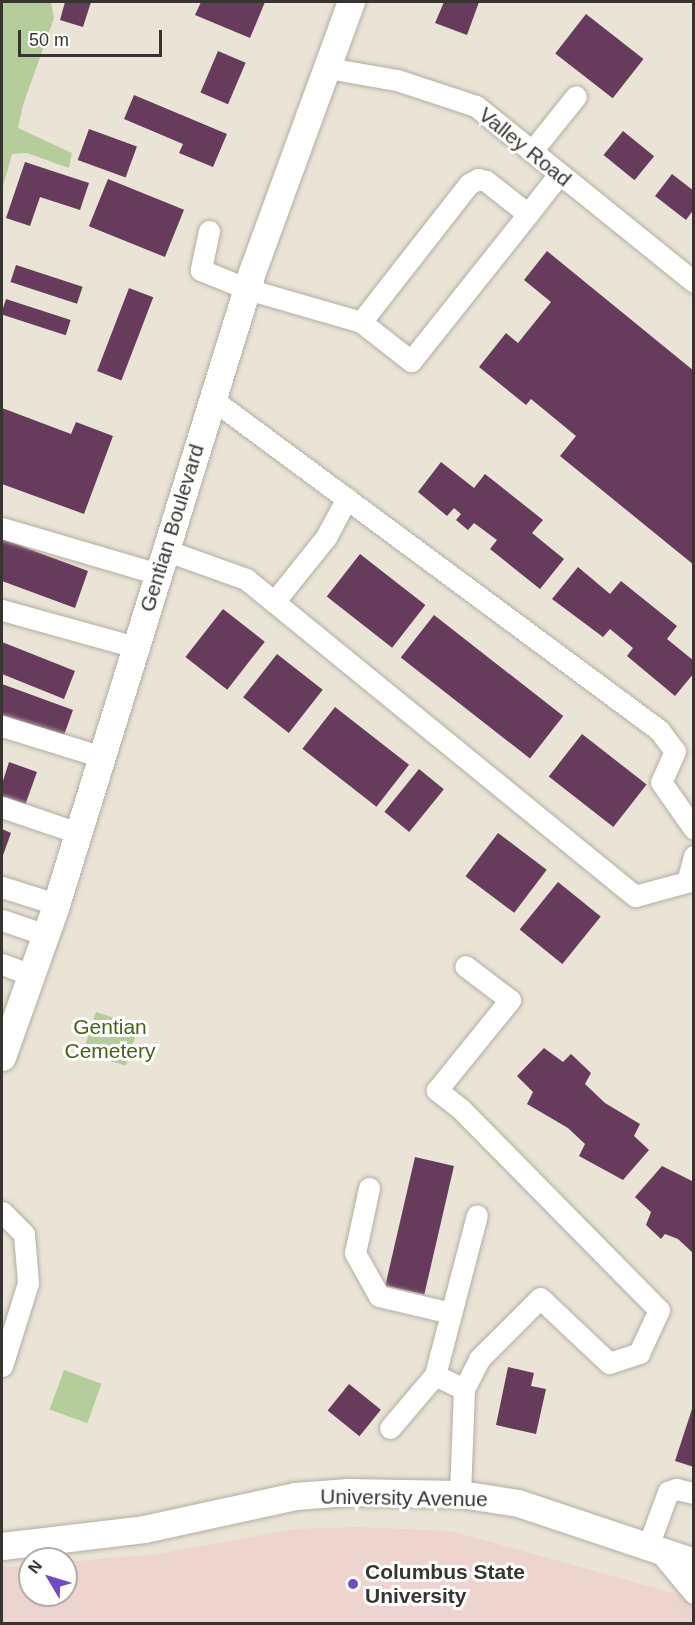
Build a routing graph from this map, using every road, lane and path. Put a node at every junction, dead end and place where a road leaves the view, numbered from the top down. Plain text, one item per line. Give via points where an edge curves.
1 (351, 2) edge
2 (328, 68) junction
3 (576, 96) dead end
4 (532, 151) junction
5 (559, 174) junction
6 (528, 214) junction
7 (209, 231) dead end
8 (693, 282) edge
9 (247, 289) junction
10 (361, 321) junction
11 (212, 399) junction
12 (347, 498) junction
13 (2, 528) edge
14 (162, 562) junction
15 (274, 602) junction
16 (2, 610) edge
17 (135, 647) junction
18 (2, 726) edge
19 (102, 757) junction
20 (2, 807) edge
21 (693, 829) edge
22 (78, 833) junction
23 (693, 856) edge
24 (2, 886) edge
25 (56, 904) junction
26 (2, 920) edge
27 (46, 935) junction
28 (2, 964) edge
29 (465, 966) dead end
30 (31, 975) junction
31 (2, 1056) edge
32 (369, 1188) dead end
33 (2, 1212) edge
34 (477, 1215) dead end
35 (451, 1313) junction
36 (2, 1366) edge
37 (435, 1375) junction
38 (464, 1389) junction
39 (390, 1428) dead end
40 (693, 1493) edge
41 (460, 1494) junction
42 (2, 1546) edge
43 (653, 1548) junction
44 (693, 1562) edge
45 (693, 1593) edge

1 - 2 main road, Gentian Boulevard
2 - 4 street, Valley Road via 397,80 476,106
2 - 9 main road, Gentian Boulevard
3 - 4 street
4 - 5 street, Valley Road
5 - 6 street
5 - 8 street, Valley Road
6 - 10 street via 486,182 478,179 469,184
6 - 10 street via 411,361
7 - 9 street via 201,270
9 - 10 street
9 - 11 main road, Gentian Boulevard
11 - 12 street
11 - 14 main road, Gentian Boulevard
12 - 15 street via 326,537
12 - 21 street via 659,729 675,751 661,782
13 - 14 street
14 - 15 street via 246,579
14 - 17 main road, Gentian Boulevard
15 - 23 street via 635,896 687,882
16 - 17 street
17 - 19 main road, Gentian Boulevard
18 - 19 street
19 - 22 main road, Gentian Boulevard
20 - 22 street
22 - 25 main road, Gentian Boulevard
24 - 25 street
25 - 27 main road, Gentian Boulevard
26 - 27 street
27 - 30 main road, Gentian Boulevard
28 - 30 street
29 - 38 street via 510,1000 437,1089 659,1310 639,1353 609,1363 540,1298 479,1359
30 - 31 main road, Gentian Boulevard
32 - 35 street via 355,1253 380,1296
33 - 36 street via 24,1234 28,1283
34 - 35 street
35 - 37 street
37 - 38 street
37 - 39 street
38 - 41 street
40 - 43 street via 676,1489 668,1492
41 - 42 main road, University Avenue via 348,1492 295,1496 144,1529
41 - 43 main road, University Avenue via 518,1503
43 - 44 main road, University Avenue
43 - 45 street

